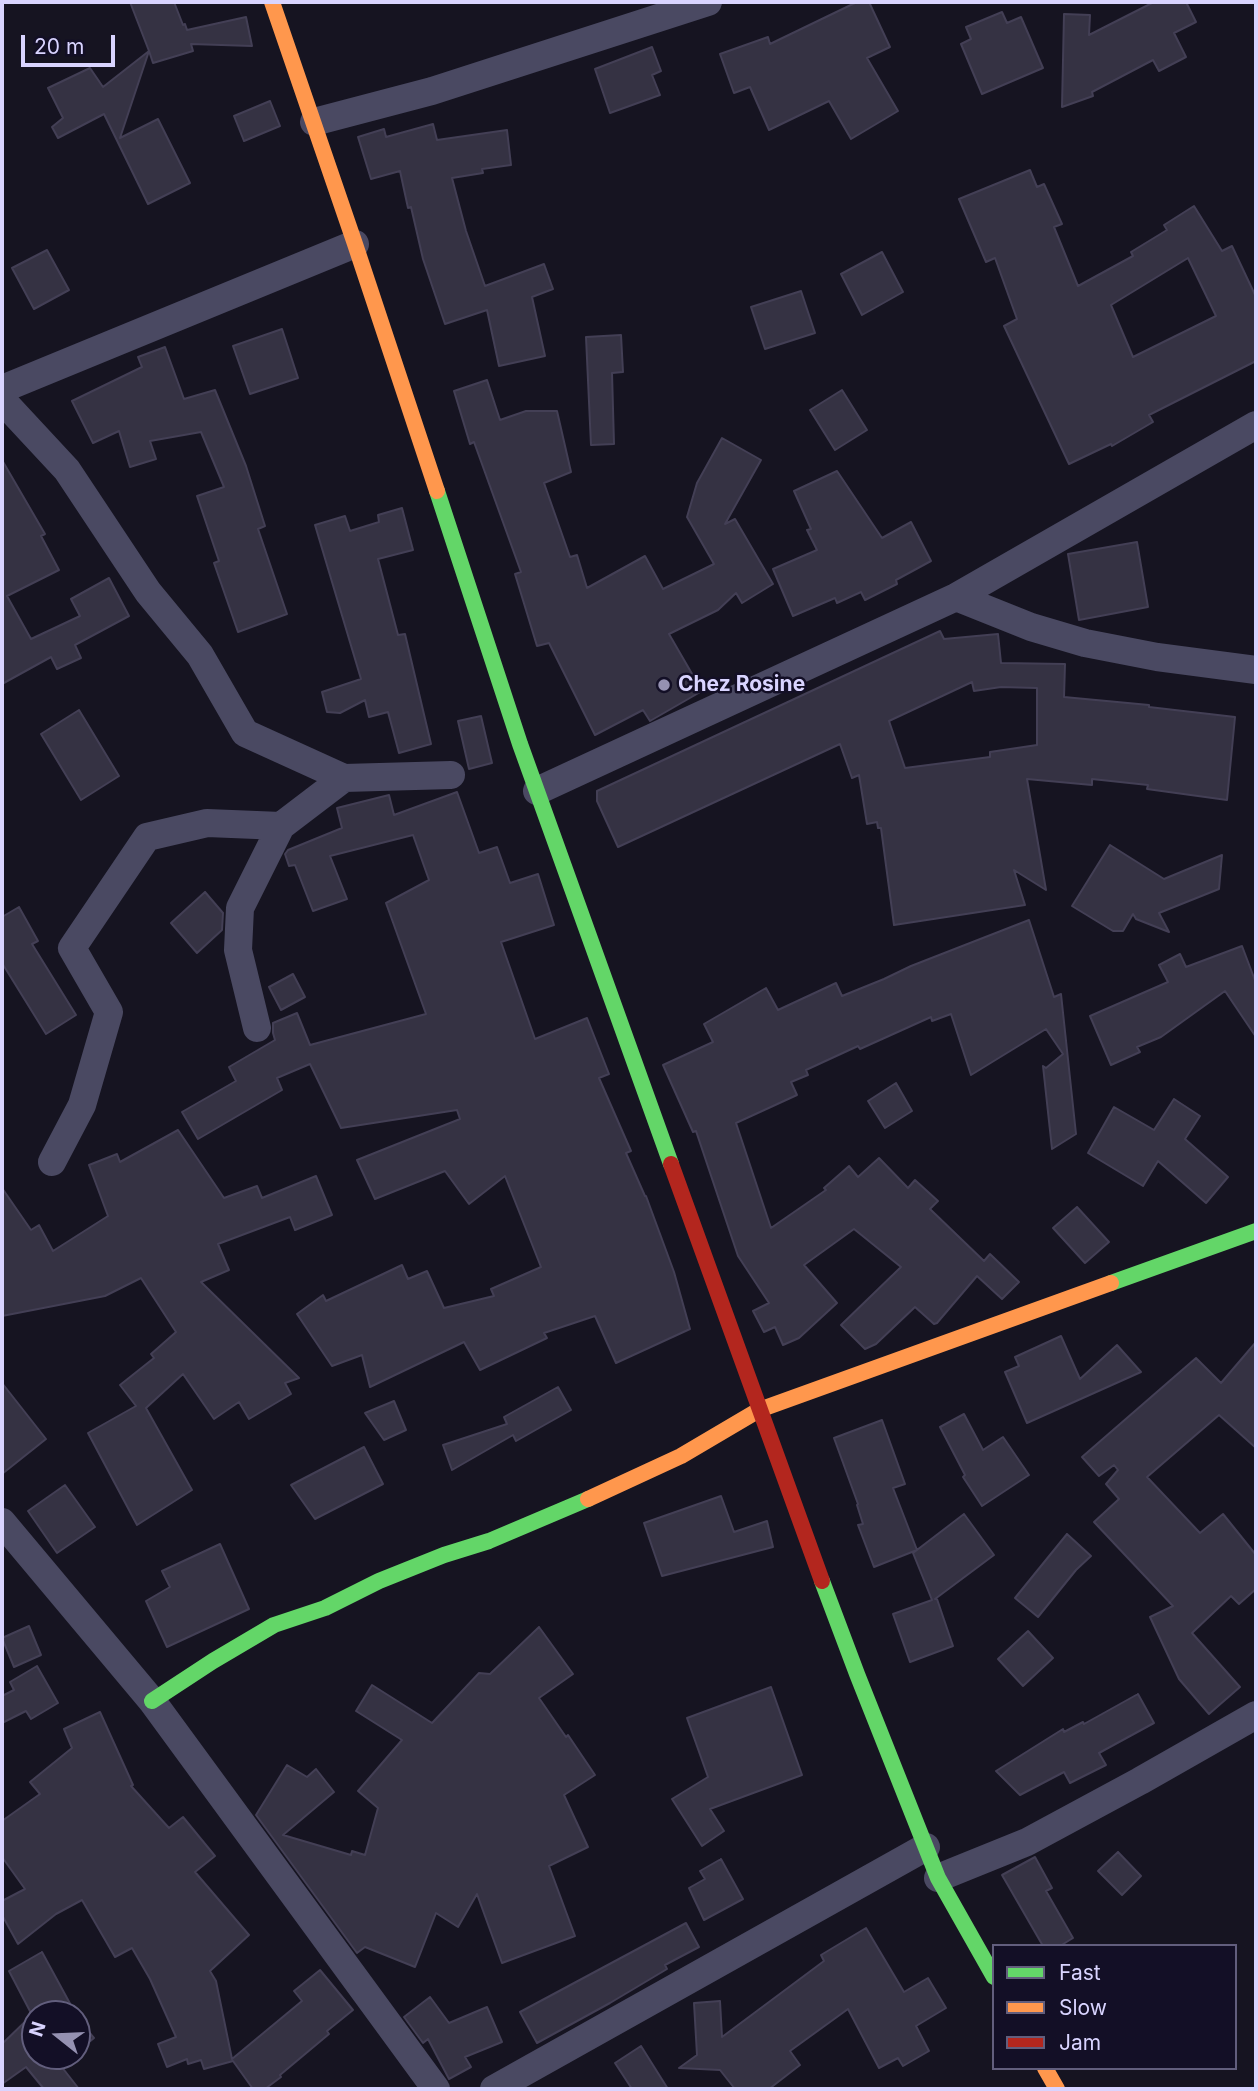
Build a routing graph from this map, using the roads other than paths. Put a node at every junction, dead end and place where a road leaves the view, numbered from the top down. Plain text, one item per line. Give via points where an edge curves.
1 (272, 2) edge
2 (709, 2) edge
3 (313, 122) junction
4 (355, 244) junction
5 (2, 389) edge
6 (2, 400) edge
7 (1256, 425) edge
8 (956, 597) junction
9 (1256, 670) edge
10 (451, 775) dead end
11 (344, 778) junction
12 (537, 791) junction
13 (281, 825) junction
14 (257, 1028) dead end
15 (52, 1161) dead end
16 (1256, 1230) edge
17 (759, 1410) junction
18 (2, 1522) edge
19 (152, 1701) junction
20 (1256, 1715) edge
21 (926, 1847) junction
22 (938, 1878) junction
23 (992, 1973) edge
24 (1046, 2070) edge
25 (436, 2089) edge
26 (494, 2089) edge
27 (1057, 2089) edge

1 - 3 main road
2 - 3 street via 432,91
3 - 4 main road
4 - 5 street
4 - 12 main road
6 - 11 street via 67,470 148,592 200,655 245,733
7 - 8 street
8 - 9 street via 1085,643
8 - 12 street
10 - 11 street
11 - 13 street
12 - 17 main road
13 - 14 street via 240,908 238,950
13 - 15 street via 208,823 147,837 72,948 109,1012 82,1105
16 - 17 main road
17 - 19 main road via 681,1456 608,1489 274,1626
17 - 21 main road
18 - 19 street
19 - 25 street
20 - 22 street via 1027,1842
21 - 22 main road
21 - 26 street
22 - 23 main road
24 - 27 main road

